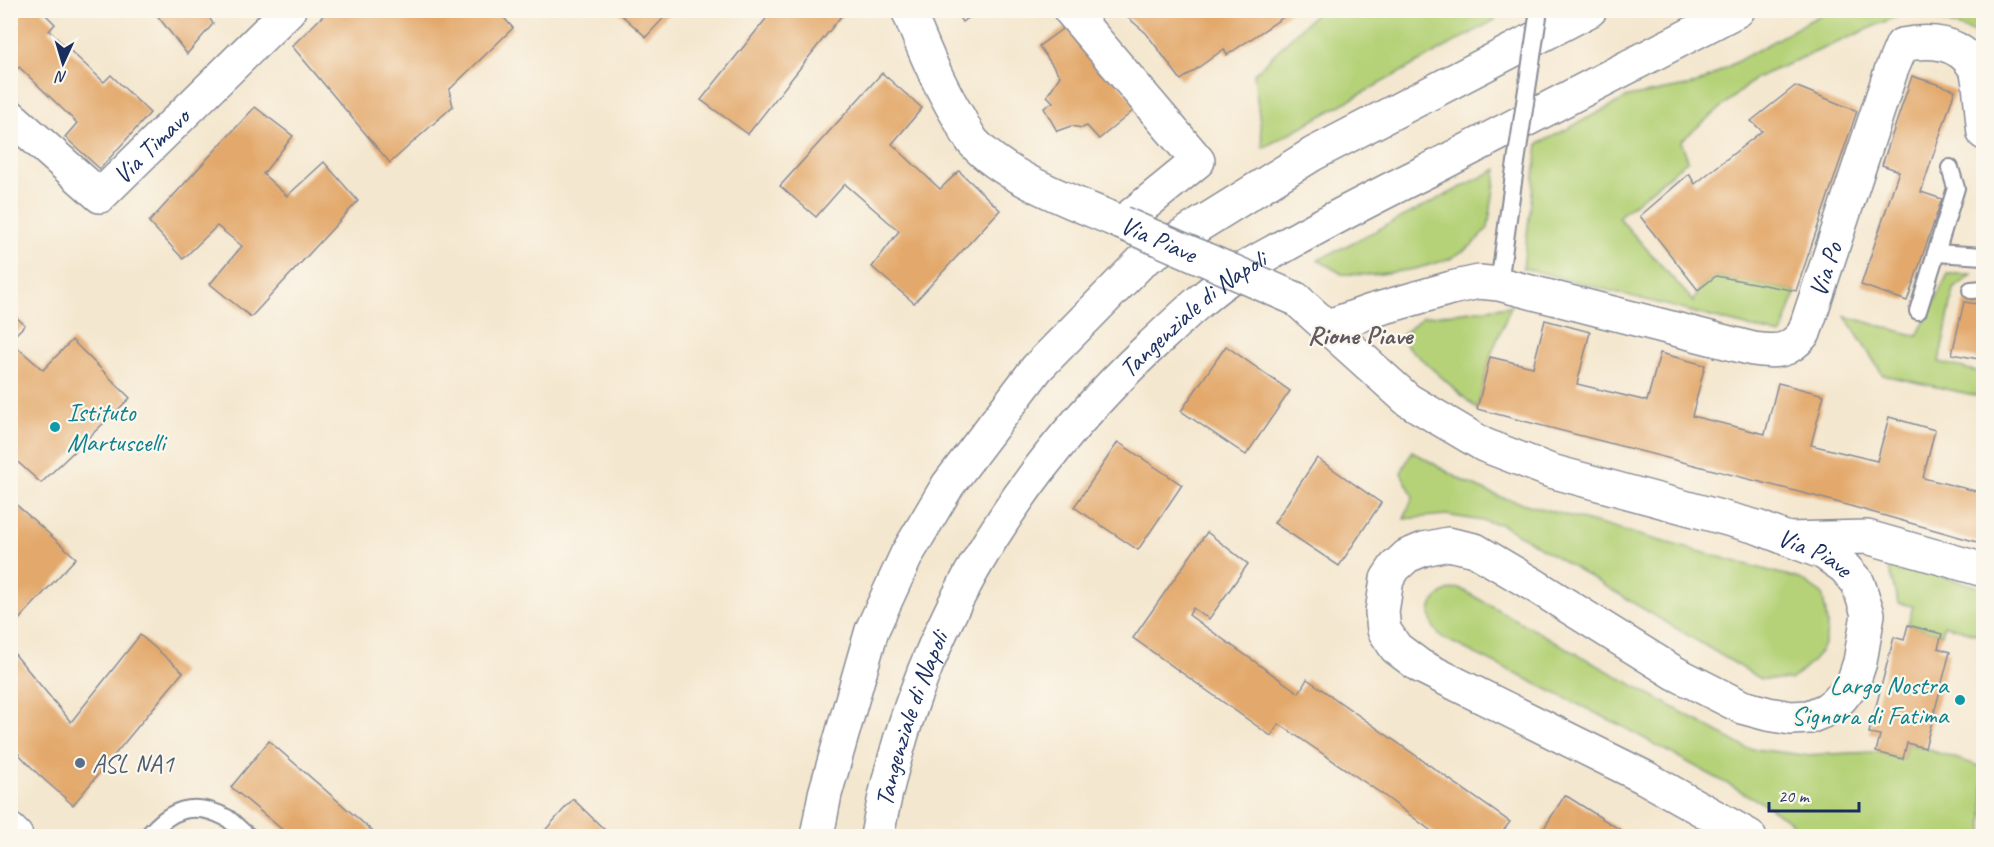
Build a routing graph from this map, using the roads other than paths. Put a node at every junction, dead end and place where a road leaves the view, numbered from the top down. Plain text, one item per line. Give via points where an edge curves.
1 (289, 10) edge
2 (908, 10) edge
3 (1070, 10) edge
4 (1539, 10) edge
5 (1590, 10) edge
6 (1738, 10) edge
7 (10, 116) edge
8 (1983, 133) edge
9 (1950, 168) dead end
10 (1122, 223) junction
11 (1936, 254) junction
12 (1983, 256) edge
13 (1499, 284) junction
14 (1918, 311) dead end
15 (1326, 327) junction
16 (1787, 539) junction
17 (1983, 570) edge
18 (10, 830) edge
19 (16, 837) edge
20 (148, 837) edge
21 (248, 837) edge
22 (817, 837) edge
23 (878, 837) edge
24 (1749, 837) edge

1 - 7 main road, Via Timavo via 100,196
2 - 10 main road, Via Piave via 953,109 986,155 1040,187
3 - 10 main road via 1198,161
4 - 13 lane, bridge
5 - 22 main road via 1313,154 1143,260 1037,368 948,485 907,554 873,630 825,794
6 - 23 main road, Tangenziale di Napoli via 1318,226 1236,273 1124,372 1045,460 1004,516 968,577 914,699 896,756
8 - 13 main road, Via Po via 1976,69 1960,50 1922,41 1902,45 1804,333 1794,345 1776,352
9 - 11 lane via 1956,188
10 - 15 main road, Via Piave, bridge via 1296,299
11 - 12 lane
11 - 14 lane
13 - 15 main road, Via Po via 1479,282 1450,288
15 - 16 main road, Via Piave via 1408,400 1484,445 1551,471
16 - 17 main road via 1867,537
16 - 24 main road, Via Piave via 1824,553 1844,567 1858,583 1868,614 1865,642 1853,683 1826,710 1809,717 1791,718 1742,706 1675,673 1475,550 1448,544 1407,556 1387,579 1384,593 1384,630 1396,648 1420,666 1644,777
18 - 19 main road
20 - 21 lane via 170,815 206,809 228,819

